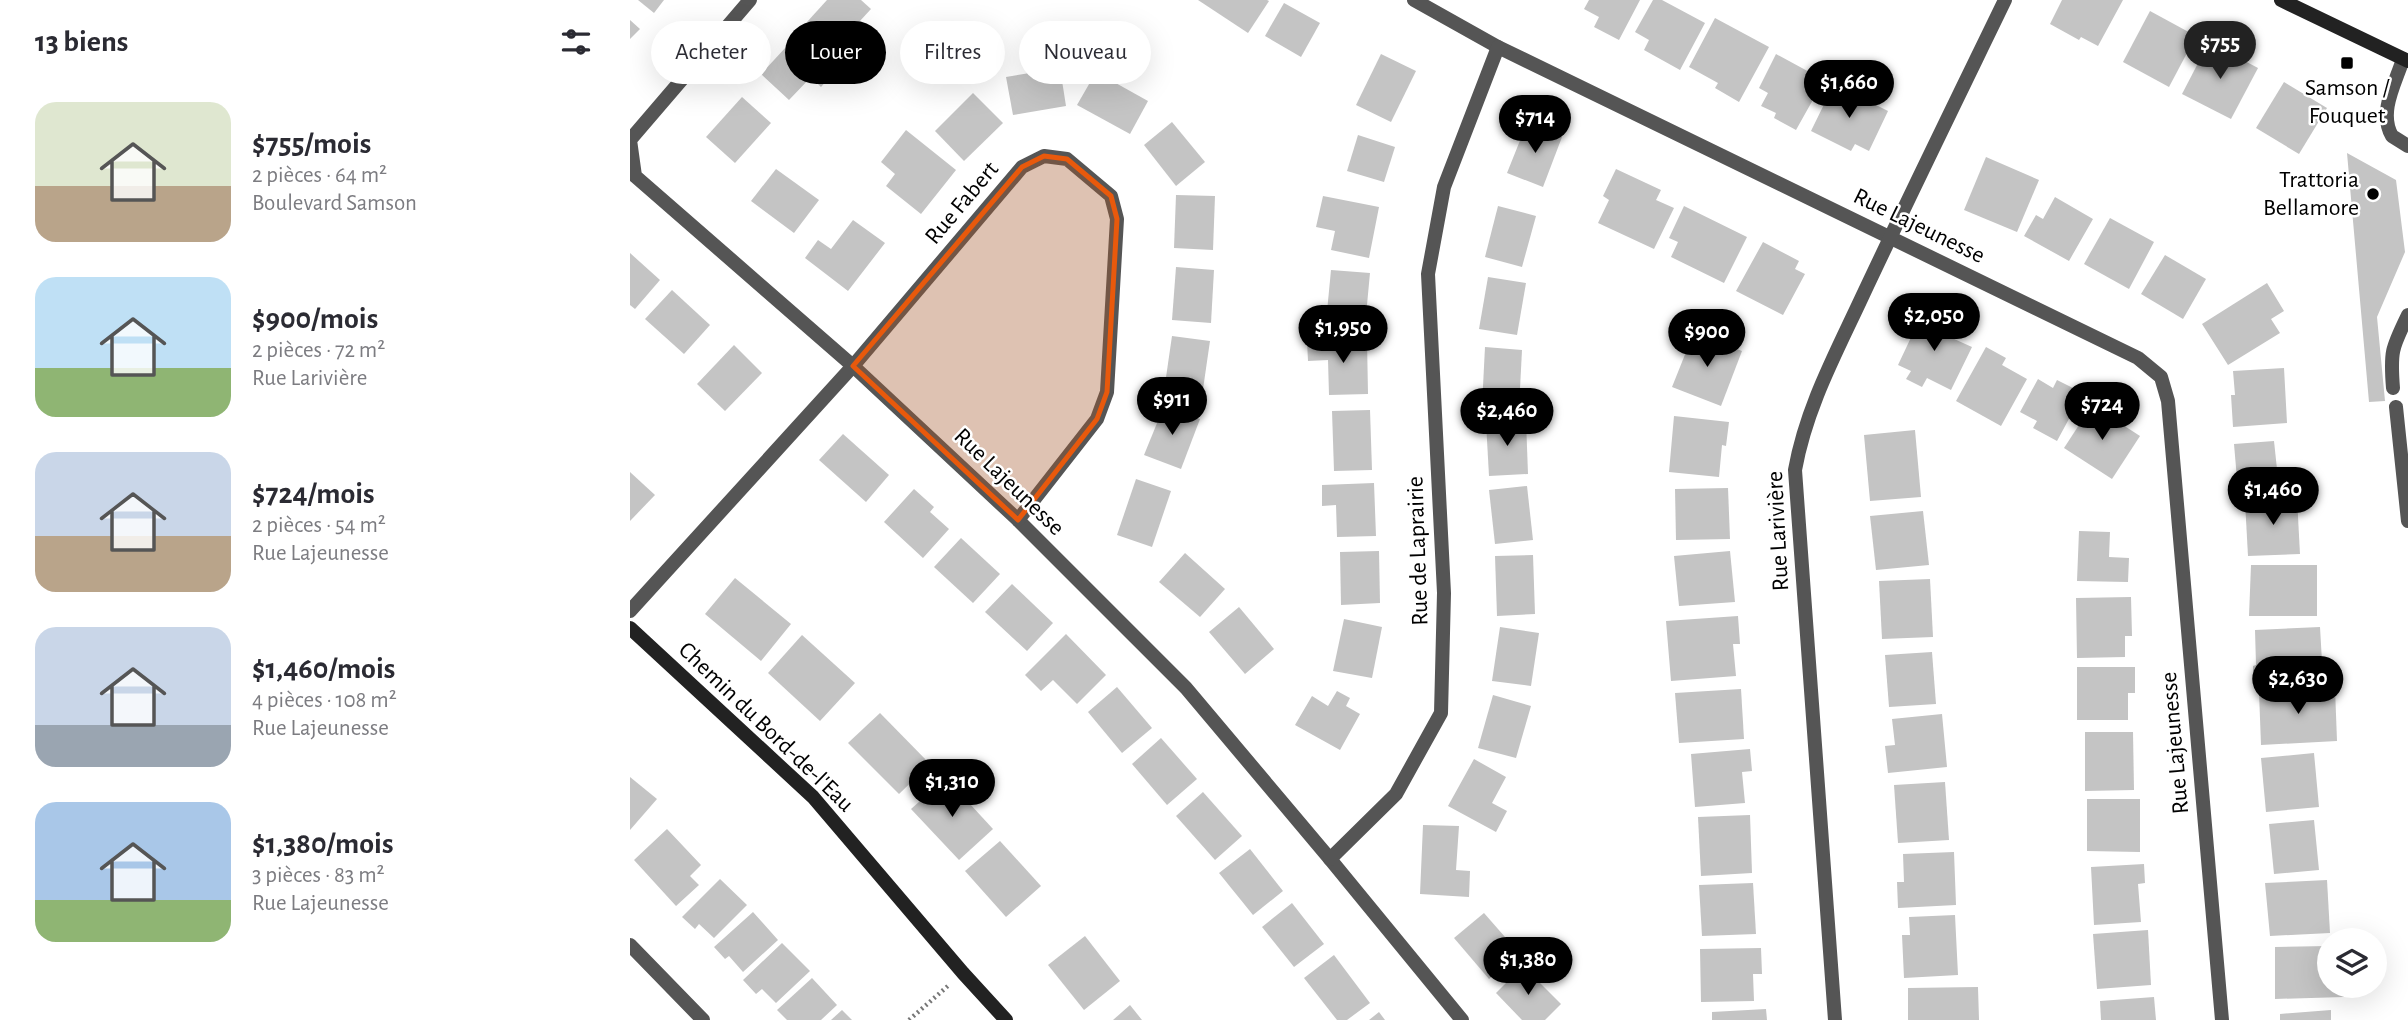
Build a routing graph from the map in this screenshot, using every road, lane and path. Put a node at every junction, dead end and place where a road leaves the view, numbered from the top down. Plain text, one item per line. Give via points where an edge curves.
1 (750, 0) edge
2 (1414, 0) edge
3 (2005, 0) edge
4 (2281, 0) edge
5 (1498, 47) junction
6 (2406, 56) edge
7 (2408, 146) edge
8 (1890, 237) junction
9 (2408, 315) edge
10 (853, 366) junction
11 (2393, 388) dead end
12 (2396, 407) dead end
13 (1018, 520) junction
14 (2408, 521) edge
15 (630, 611) edge
16 (630, 628) edge
17 (1330, 859) junction
18 (630, 945) edge
19 (963, 973) junction
20 (703, 1020) edge
21 (909, 1020) edge
22 (1006, 1020) edge
23 (1462, 1020) edge
24 (1835, 1020) edge
25 (2222, 1020) edge

1 - 10 street, Rue Lajeunesse via 630,140 635,176
2 - 5 street, Rue Lajeunesse
3 - 8 street, Rue Larivière
4 - 6 street
5 - 8 street, Rue Lajeunesse
5 - 17 street, Rue de Laprairie via 1444,187 1428,274 1444,593 1441,713 1396,794
6 - 7 street via 2386,110 2392,136
8 - 24 street, Rue Larivière via 1812,407 1795,470
8 - 25 street, Rue Lajeunesse via 2138,358 2161,377 2168,401
9 - 11 street via 2393,346
10 - 13 street, Rue Lajeunesse
10 - 13 street, Rue Fabert via 1022,167 1044,156 1067,159 1111,196 1117,219 1107,392 1097,419
10 - 15 street, Rue Fabert
12 - 14 street
13 - 17 street, Rue Lajeunesse via 1186,688
16 - 19 street, Chemin du Bord-de-l'Eau via 813,797
17 - 23 street, Rue Lajeunesse
18 - 20 street
19 - 21 path
19 - 22 street, Chemin du Bord-de-l'Eau

